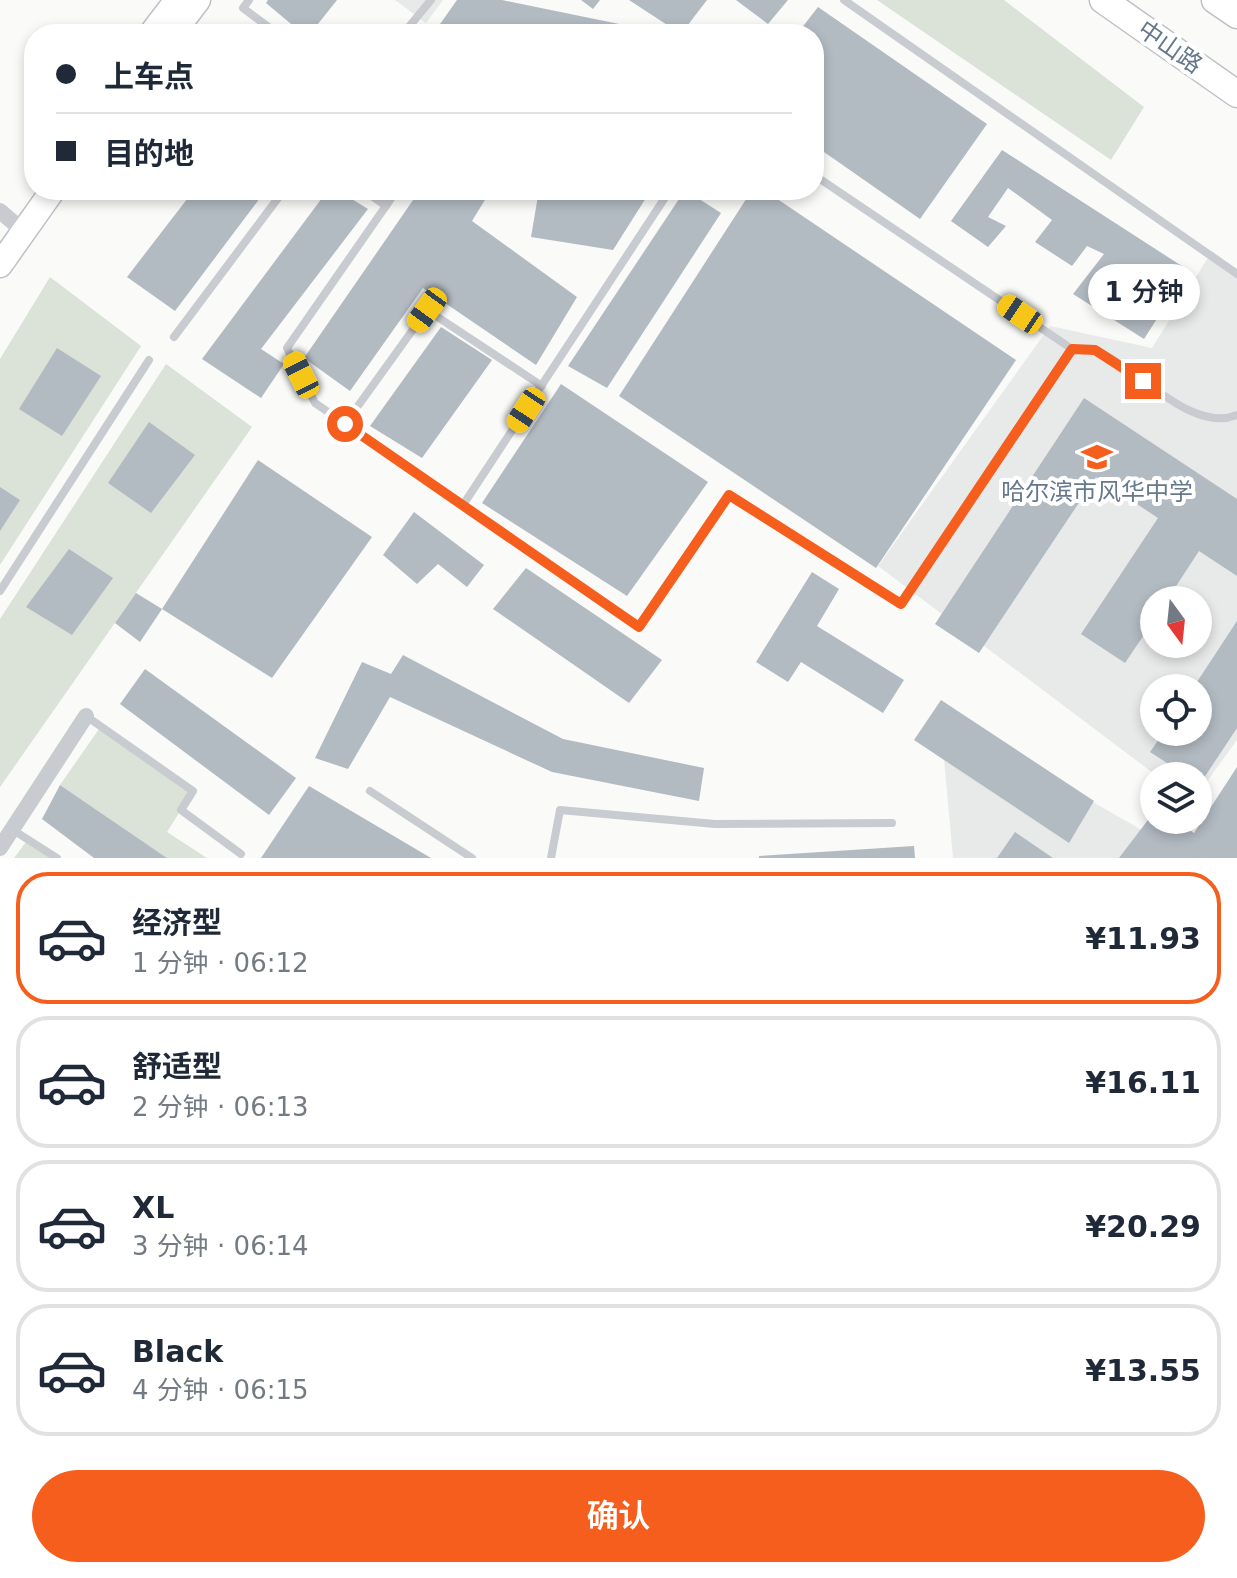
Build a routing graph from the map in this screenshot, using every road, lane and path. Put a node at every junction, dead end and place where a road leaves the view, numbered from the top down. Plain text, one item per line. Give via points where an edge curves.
1 (177, 0) edge
2 (198, 0) edge
3 (249, 0) edge
4 (431, 0) edge
5 (844, 0) edge
6 (1103, 0) edge
7 (1215, 0) edge
8 (1237, 15) edge
9 (159, 24) edge
10 (180, 24) edge
11 (265, 24) edge
12 (411, 24) edge
13 (1237, 94) edge
14 (824, 182) edge
15 (25, 200) edge
16 (40, 200) edge
17 (277, 200) edge
18 (377, 200) edge
19 (390, 200) edge
20 (663, 200) edge
21 (386, 206) junction
22 (8, 224) edge
23 (0, 265) edge
24 (1237, 274) edge
25 (174, 337) dead end
26 (1072, 349) junction
27 (149, 360) dead end
28 (542, 386) junction
29 (1237, 415) edge
30 (345, 424) junction
31 (463, 505) junction
32 (0, 591) edge
33 (86, 716) joint
34 (370, 791) dead end
35 (892, 823) dead end
36 (12, 829) junction
37 (0, 848) edge
38 (241, 854) dead end
39 (57, 858) edge
40 (472, 858) edge
41 (551, 858) edge

1 - 9 main road
2 - 10 main road
3 - 11 lane via 243,8
4 - 12 lane
5 - 24 lane
6 - 13 main road, 中山路
7 - 8 main road
14 - 26 lane
15 - 22 main road
16 - 22 main road
17 - 25 lane
18 - 21 lane
19 - 21 lane
20 - 28 lane
21 - 30 lane via 287,348 315,403
22 - 23 main road
26 - 29 lane via 1095,350 1191,412 1223,421
26 - 31 lane via 901,604 729,495 639,627
27 - 32 lane
28 - 30 lane via 427,310
28 - 31 lane
30 - 31 lane
33 - 36 street
33 - 38 lane via 193,791 181,810
34 - 40 lane
35 - 41 lane via 715,824 560,810
36 - 37 street
36 - 39 lane

